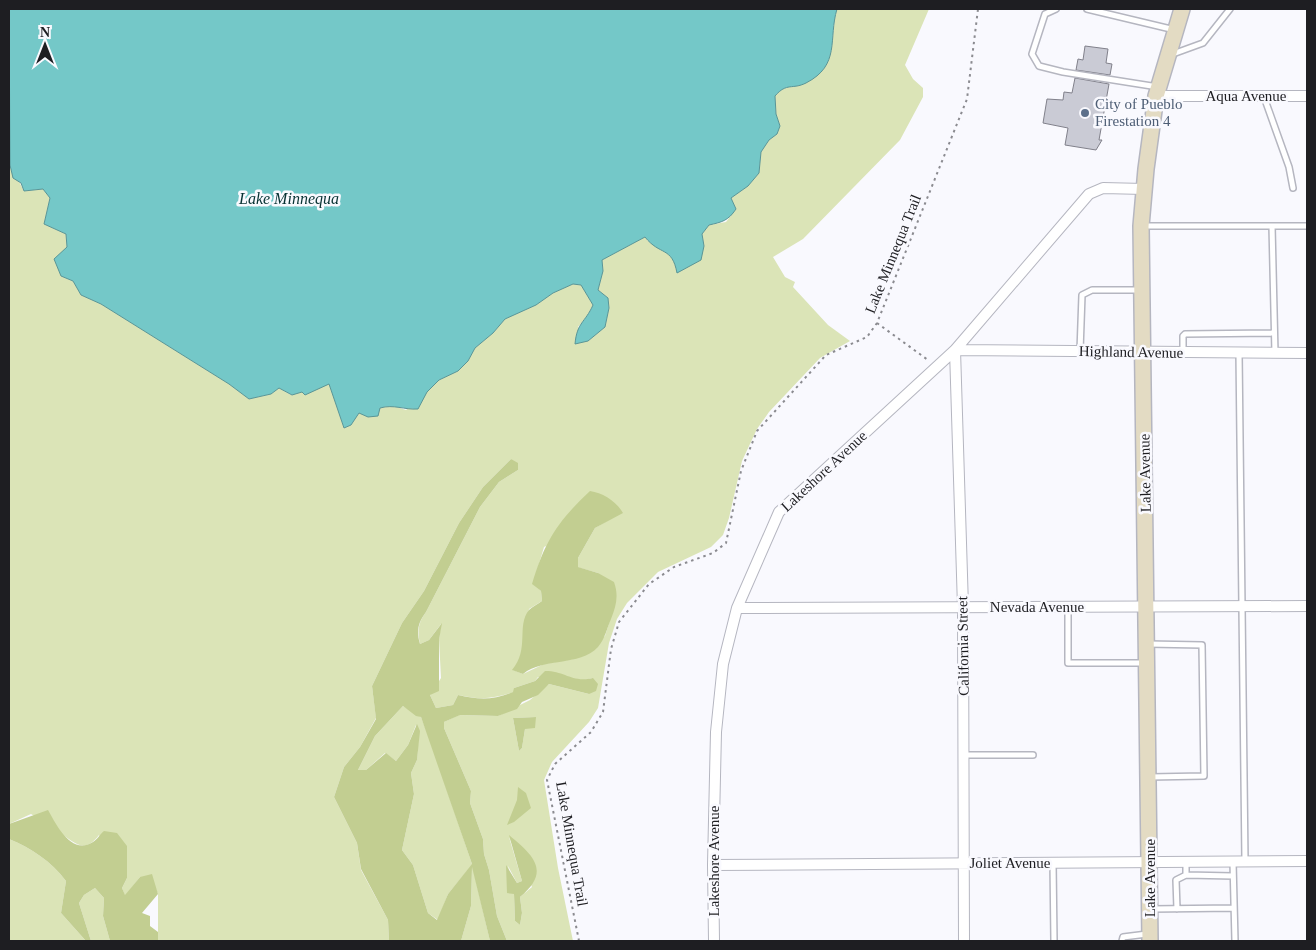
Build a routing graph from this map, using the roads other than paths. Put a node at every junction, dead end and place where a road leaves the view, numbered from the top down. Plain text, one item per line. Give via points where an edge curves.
1 (1056, 9) edge
2 (1087, 9) edge
3 (1182, 9) edge
4 (1230, 9) edge
5 (1175, 30) junction
6 (1168, 56) junction
7 (1157, 92) junction
8 (1264, 96) junction
9 (1307, 96) edge
10 (1293, 188) dead end
11 (1144, 189) junction
12 (1141, 226) junction
13 (1272, 226) junction
14 (1307, 226) edge
15 (1142, 290) junction
16 (1274, 333) junction
17 (955, 350) junction
18 (1080, 352) junction
19 (1143, 352) junction
20 (1183, 353) junction
21 (1239, 353) junction
22 (1274, 353) junction
23 (1307, 353) edge
24 (1242, 606) junction
25 (1307, 606) edge
26 (1068, 607) junction
27 (1147, 607) junction
28 (737, 608) junction
29 (963, 608) junction
30 (1147, 644) junction
31 (1148, 663) junction
32 (1033, 754) dead end
33 (964, 755) junction
34 (1149, 776) junction
35 (1307, 861) edge
36 (1150, 862) junction
37 (1186, 862) junction
38 (1233, 862) junction
39 (1245, 862) junction
40 (1053, 863) junction
41 (964, 864) junction
42 (713, 865) junction
43 (1186, 875) junction
44 (1234, 876) junction
45 (1234, 908) junction
46 (1150, 909) junction
47 (1176, 909) junction
48 (1150, 938) edge
49 (714, 941) edge
50 (964, 941) edge
51 (1054, 941) edge
52 (1122, 941) edge
53 (1235, 941) edge

1 - 7 lane via 1045,14 1038,30 1032,54 1039,66
2 - 5 lane
3 - 5 main road, Lake Avenue
4 - 6 lane via 1203,43
5 - 6 main road, Lake Avenue
6 - 7 main road, Lake Avenue
7 - 8 street, Aqua Avenue
7 - 11 main road, Lake Avenue
8 - 9 street, Aqua Avenue
8 - 10 lane
11 - 12 main road, Lake Avenue
11 - 17 street, Lakeshore Avenue via 1103,188 1088,194
12 - 13 lane
12 - 15 main road, Lake Avenue
13 - 14 lane
13 - 16 lane
15 - 18 lane via 1092,290 1082,295
15 - 19 main road, Lake Avenue
16 - 20 lane via 1185,334
16 - 22 lane
17 - 18 street, Highland Avenue
17 - 28 street, Lakeshore Avenue via 780,512
17 - 29 street, California Street
18 - 19 street, Highland Avenue
19 - 20 street, Highland Avenue
19 - 27 main road, Lake Avenue
20 - 21 street, Highland Avenue
21 - 22 street, Highland Avenue
21 - 24 lane
22 - 23 street, Highland Avenue
24 - 25 street, Nevada Avenue
24 - 27 street, Nevada Avenue
24 - 39 lane
26 - 27 street, Nevada Avenue
26 - 29 street, Nevada Avenue
26 - 31 lane via 1068,663
27 - 30 main road, Lake Avenue
28 - 29 street, Nevada Avenue
28 - 42 street, Lakeshore Avenue via 723,664 716,732
29 - 33 street, California Street
30 - 31 main road, Lake Avenue
30 - 34 lane via 1202,645 1204,776
31 - 34 main road, Lake Avenue
32 - 33 lane
33 - 41 street, California Street
34 - 36 main road, Lake Avenue
35 - 39 street, Joliet Avenue
36 - 37 street, Joliet Avenue
36 - 40 street, Joliet Avenue
36 - 46 main road, Lake Avenue
37 - 38 street, Joliet Avenue
37 - 43 lane
38 - 39 street, Joliet Avenue
38 - 44 lane
40 - 41 street, Joliet Avenue
40 - 51 lane
41 - 42 street, Joliet Avenue
41 - 50 street, California Street
42 - 49 street, Lakeshore Avenue
43 - 44 lane
43 - 47 lane via 1176,880
44 - 45 lane
45 - 47 lane
45 - 53 lane
46 - 47 lane
46 - 48 main road, Lake Avenue
48 - 52 lane via 1127,935

